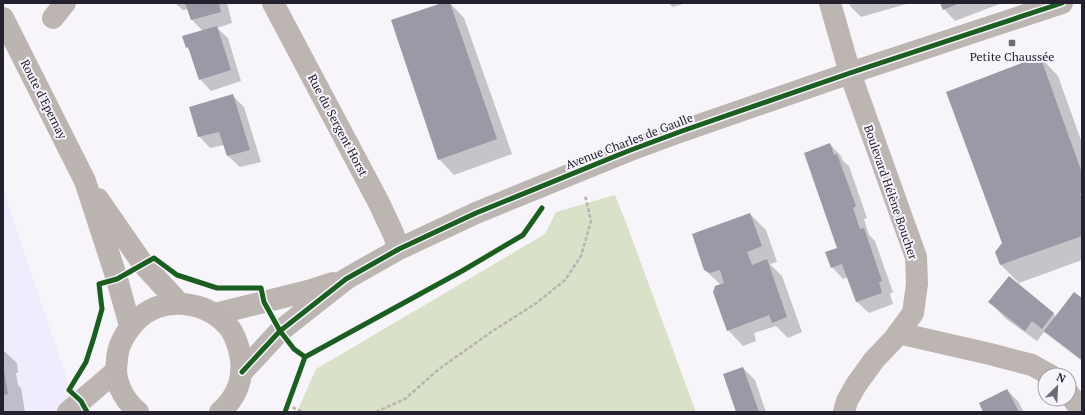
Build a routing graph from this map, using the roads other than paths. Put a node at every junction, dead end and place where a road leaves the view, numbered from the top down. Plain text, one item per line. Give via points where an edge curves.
1 (273, 3) edge
2 (830, 3) edge
3 (1062, 3) edge
4 (3, 18) edge
5 (850, 73) junction
6 (84, 180) junction
7 (399, 249) junction
8 (346, 279) junction
9 (179, 303) junction
10 (215, 314) junction
11 (130, 326) junction
12 (898, 333) junction
13 (1037, 368) edge
14 (116, 371) junction
15 (242, 372) junction
16 (226, 410) edge
17 (68, 412) edge
18 (138, 412) edge
19 (844, 412) edge

1 - 7 street, Rue du Sergent Horst via 379,203
2 - 5 street, Boulevard Hélène Boucher
3 - 5 street, Avenue Charles de Gaulle
4 - 6 main road, Route d'Epernay
5 - 7 street, Avenue Charles de Gaulle via 628,151 476,213
5 - 12 street, Boulevard Hélène Boucher via 916,257 917,284 913,313
6 - 9 main road, Route d'Epernay via 143,264
6 - 11 main road, Route d'Epernay
7 - 8 street, Avenue Charles de Gaulle
8 - 10 street, Avenue Charles de Gaulle
8 - 15 street, Avenue Charles de Gaulle via 280,331
9 - 10 main road via 196,305
9 - 11 main road via 160,306 144,314
10 - 15 main road via 235,336 241,354
11 - 14 main road via 121,342
12 - 13 street via 990,354
12 - 19 street, Boulevard Hélène Boucher via 856,385
14 - 17 street
14 - 18 main road via 121,392
15 - 16 main road via 237,390

